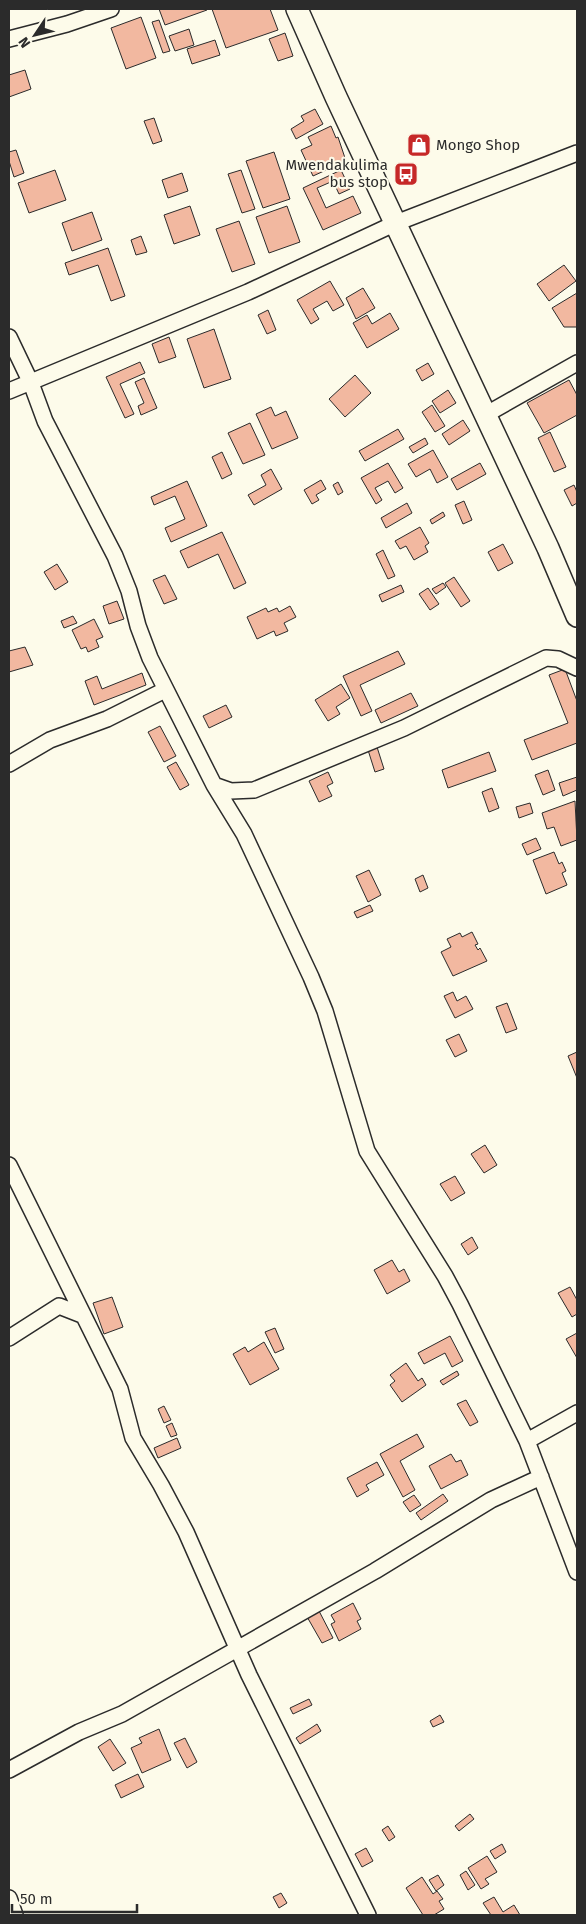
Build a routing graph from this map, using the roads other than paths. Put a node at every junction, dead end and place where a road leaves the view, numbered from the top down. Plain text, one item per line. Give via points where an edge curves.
1 (111, 9) edge
2 (298, 9) edge
3 (9, 39) edge
4 (577, 153) edge
5 (396, 223) junction
6 (9, 337) edge
7 (577, 363) edge
8 (31, 383) junction
9 (9, 391) edge
10 (485, 416) junction
11 (577, 616) edge
12 (577, 668) edge
13 (165, 690) junction
14 (9, 764) edge
15 (214, 785) junction
16 (9, 1164) edge
17 (82, 1315) junction
18 (9, 1338) edge
19 (577, 1413) edge
20 (527, 1441) junction
21 (541, 1477) junction
22 (577, 1572) edge
23 (237, 1648) junction
24 (9, 1770) edge
25 (9, 1898) edge
26 (15, 1915) edge
27 (368, 1915) edge

1 - 3 street
2 - 5 street
4 - 5 street
5 - 8 street via 248,292
5 - 10 street
6 - 8 street
7 - 10 street
8 - 9 street
8 - 13 street via 45,420 115,556 138,626
10 - 11 street
12 - 15 street via 558,659 546,658 404,728 254,790 231,791
13 - 14 street via 107,718 50,740
13 - 15 street
15 - 20 street via 244,834 312,977 367,1151 445,1276
16 - 17 street
17 - 18 street via 59,1306
17 - 23 street via 124,1400 133,1438 186,1532
19 - 20 street
20 - 21 street
21 - 22 street
21 - 23 street via 491,1500 375,1571
23 - 24 street via 122,1714 79,1732
23 - 27 street
25 - 26 street

